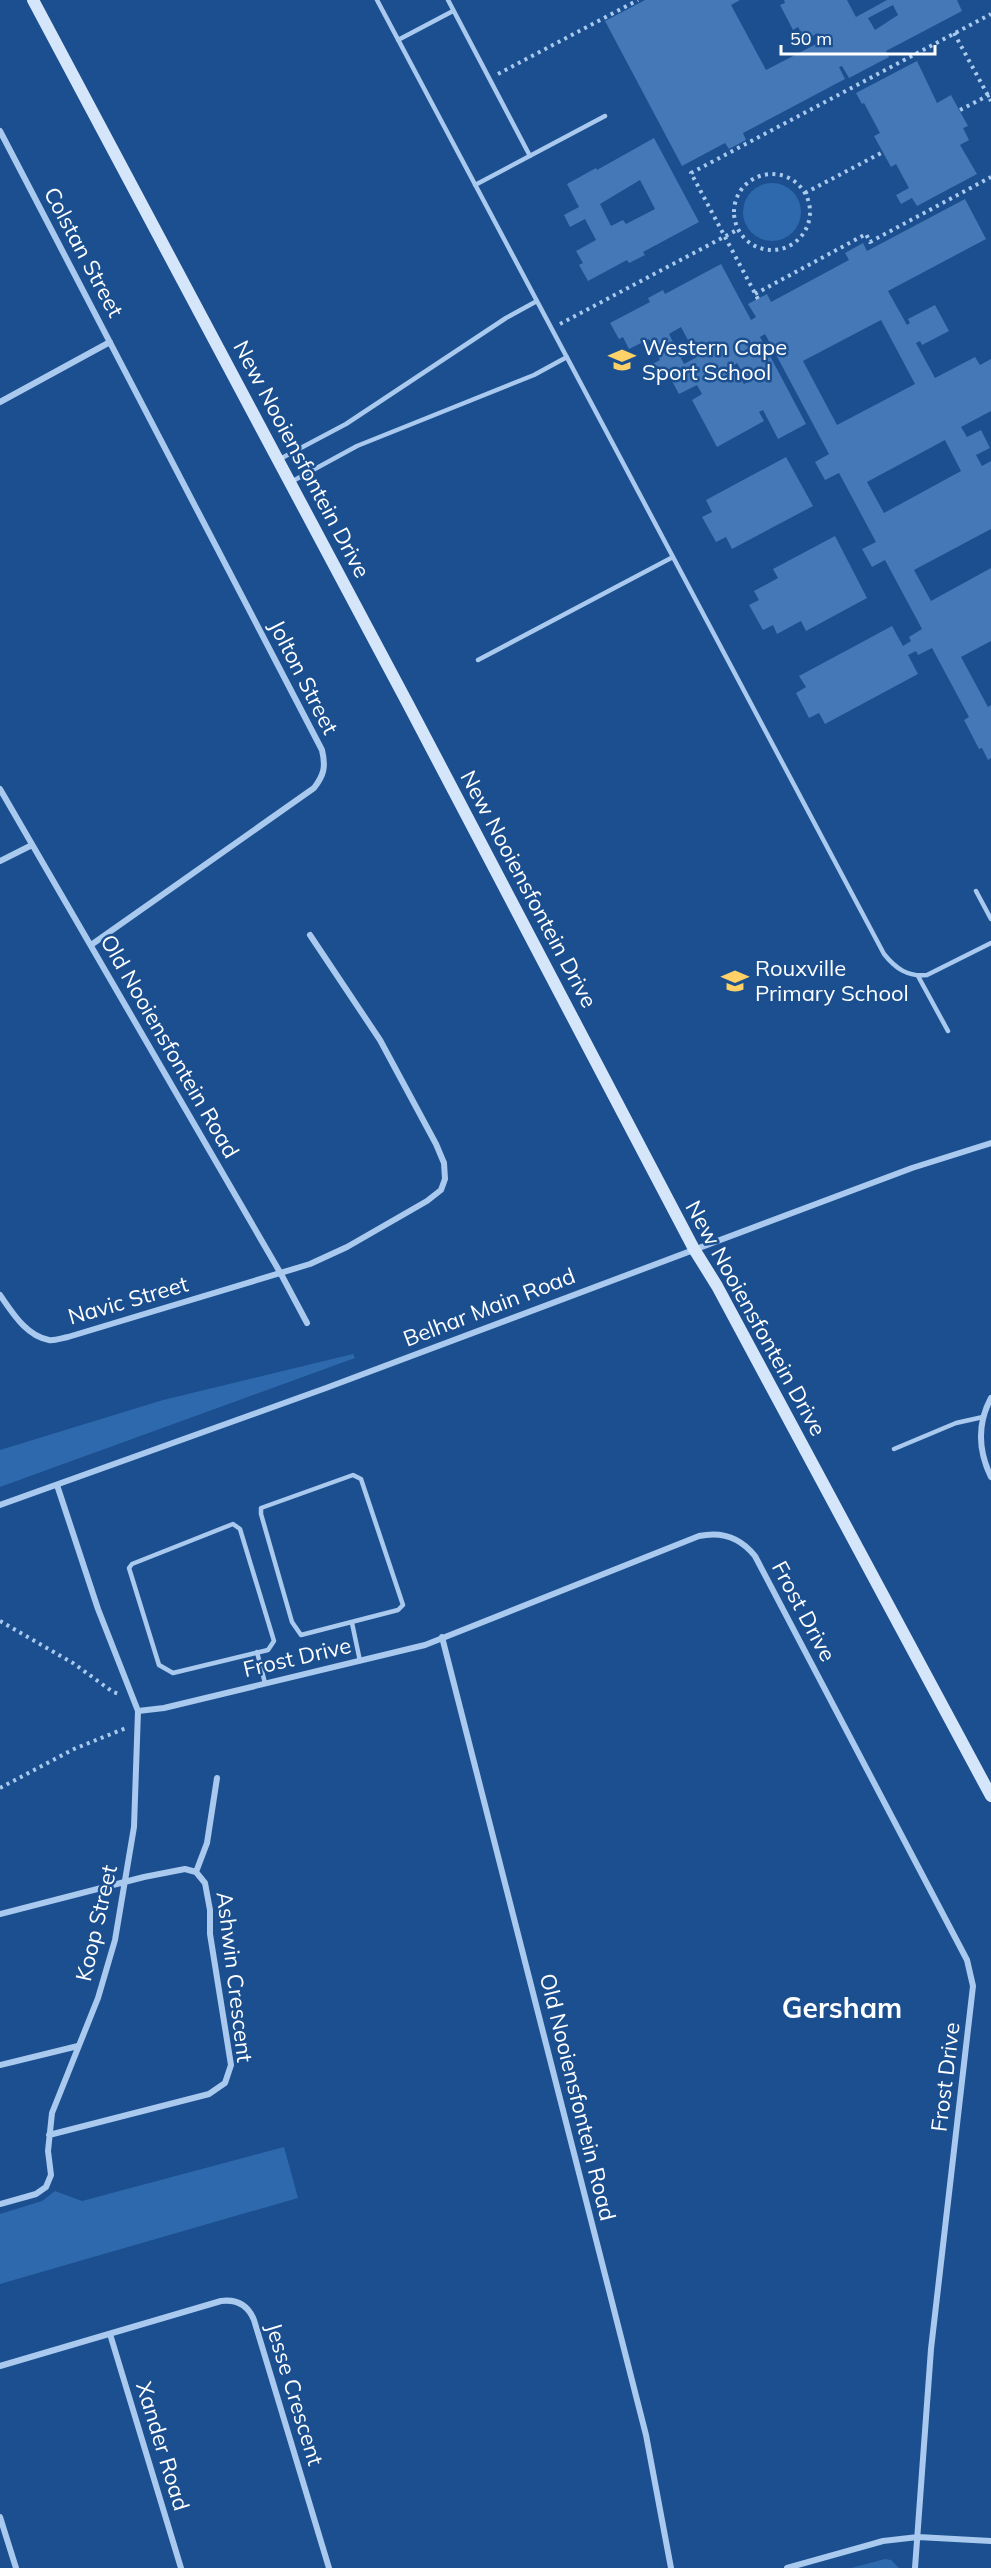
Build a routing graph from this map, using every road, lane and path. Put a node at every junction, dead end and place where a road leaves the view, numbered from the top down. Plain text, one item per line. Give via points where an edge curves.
1 (33, 0) edge
2 (377, 0) edge
3 (448, 0) edge
4 (638, 0) edge
5 (453, 11) junction
6 (991, 14) edge
7 (954, 33) junction
8 (398, 40) junction
9 (490, 79) junction
10 (990, 95) edge
11 (991, 101) edge
12 (960, 110) dead end
13 (605, 116) dead end
14 (0, 131) edge
15 (883, 152) dead end
16 (530, 156) junction
17 (991, 177) edge
18 (475, 185) junction
19 (805, 193) junction
20 (737, 230) junction
21 (724, 236) junction
22 (755, 294) junction
23 (758, 299) dead end
24 (537, 301) junction
25 (551, 328) junction
26 (110, 342) junction
27 (567, 357) junction
28 (0, 402) edge
29 (278, 460) junction
30 (290, 482) junction
31 (673, 557) junction
32 (478, 660) dead end
33 (0, 789) edge
34 (32, 845) junction
35 (0, 861) edge
36 (976, 891) dead end
37 (991, 919) edge
38 (310, 935) dead end
39 (991, 943) edge
40 (91, 945) junction
41 (918, 976) junction
42 (948, 1031) dead end
43 (991, 1143) edge
44 (694, 1249) junction
45 (281, 1274) junction
46 (0, 1295) edge
47 (307, 1323) dead end
48 (991, 1398) edge
49 (983, 1417) junction
50 (894, 1449) dead end
51 (991, 1477) edge
52 (57, 1485) junction
53 (0, 1505) edge
54 (0, 1621) edge
55 (352, 1623) junction
56 (442, 1637) junction
57 (257, 1652) junction
58 (360, 1661) junction
59 (265, 1683) junction
60 (133, 1696) junction
61 (138, 1711) junction
62 (138, 1726) junction
63 (217, 1778) dead end
64 (0, 1788) edge
65 (991, 1796) edge
66 (196, 1872) junction
67 (126, 1882) junction
68 (0, 1914) edge
69 (78, 2046) junction
70 (0, 2065) edge
71 (49, 2135) junction
72 (0, 2204) edge
73 (110, 2334) junction
74 (0, 2366) edge
75 (0, 2517) edge
76 (918, 2537) junction
77 (991, 2541) edge
78 (16, 2568) edge
79 (181, 2568) edge
80 (329, 2568) edge
81 (671, 2568) edge
82 (787, 2568) edge
83 (915, 2568) edge

1 - 29 street, New Nooiensfontein Drive
2 - 8 lane
3 - 5 lane
4 - 9 path
5 - 8 lane
5 - 9 lane
6 - 7 path
7 - 10 path
7 - 21 path via 691,173
8 - 18 lane
9 - 16 lane
10 - 11 path
10 - 12 path
13 - 16 lane
14 - 26 street, Colstan Street
15 - 19 path
16 - 18 lane
17 - 22 path via 870,242 866,234
18 - 24 lane
19 - 20 path via 780,174 749,181 733,208
19 - 20 path via 808,225 794,243 773,251 762,249 752,246
20 - 21 path
21 - 22 path
21 - 25 path
22 - 23 path
24 - 25 lane
24 - 29 lane via 346,424
25 - 27 lane
26 - 28 street, Colstan Street
26 - 40 street, Jolton Street via 325,762 323,775 314,788
27 - 30 lane via 534,375 357,446
27 - 31 lane
29 - 30 street, New Nooiensfontein Drive
30 - 44 street, New Nooiensfontein Drive
31 - 32 lane
31 - 41 lane via 884,954 898,969
33 - 34 street, Old Nooiensfontein Road
34 - 35 street
34 - 40 street, Old Nooiensfontein Road
36 - 37 lane
38 - 45 street, Navic Street via 380,1040 436,1144 446,1179 441,1190 427,1201 347,1247
39 - 41 lane via 935,973
40 - 45 street, Old Nooiensfontein Road
41 - 42 lane
43 - 44 street, Belhar Main Road via 912,1168
44 - 52 street, Belhar Main Road
44 - 65 street, New Nooiensfontein Drive
45 - 46 street, Navic Street via 50,1340 25,1327
45 - 47 street, Old Nooiensfontein Road
48 - 49 street
49 - 50 lane via 956,1423
49 - 51 street via 979,1433
52 - 53 street, Belhar Main Road
52 - 60 street via 98,1609
54 - 60 path via 73,1663 113,1692
55 - 55 lane via 398,1610 403,1605 361,1479 353,1476 263,1506 260,1511 298,1634 304,1636
55 - 58 lane
56 - 58 street, Frost Drive
56 - 76 street, Frost Drive via 699,1536 728,1536 748,1547 755,1556 967,1960 973,1986 931,2349
56 - 81 street, Old Nooiensfontein Road via 646,2435
57 - 57 lane via 271,1648 274,1641 240,1529 235,1524 130,1566 154,1654 163,1669 173,1674
57 - 59 lane
58 - 59 street, Frost Drive
59 - 61 street, Frost Drive
60 - 61 street
61 - 62 street, Koop Street
62 - 64 path via 122,1728 74,1749
62 - 67 street, Koop Street via 134,1827
63 - 66 street via 207,1843
66 - 67 street, Ashwin Crescent via 185,1869
66 - 71 street, Ashwin Crescent via 205,1883 210,1910 210,1934 231,2065 228,2077 209,2094
67 - 68 street, Ashwin Crescent
67 - 69 street, Koop Street via 115,1940 98,1998
69 - 70 street
69 - 71 street, Koop Street via 52,2113
71 - 72 street, Koop Street via 51,2175 46,2187 36,2194
73 - 74 street, Jesse Crescent
73 - 79 street, Xander Road
73 - 80 street, Jesse Crescent via 220,2301 245,2306 254,2320
75 - 78 street
76 - 77 street
76 - 82 street via 883,2541
76 - 83 street, Frost Drive

